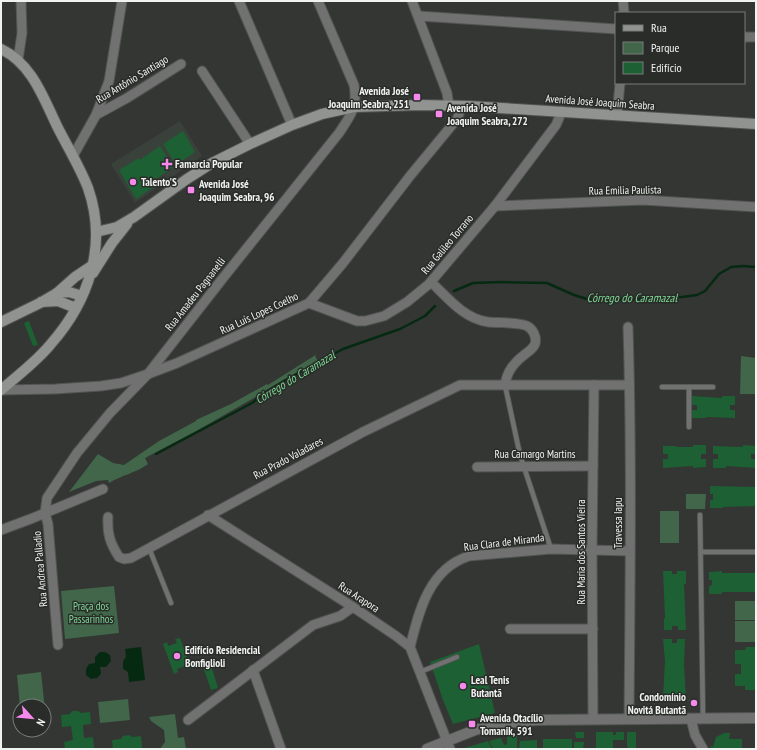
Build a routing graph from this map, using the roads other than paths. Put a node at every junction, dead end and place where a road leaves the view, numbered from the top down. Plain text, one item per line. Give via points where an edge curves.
1 (21, 1) edge
2 (122, 1) edge
3 (239, 1) edge
4 (318, 1) edge
5 (412, 1) edge
6 (623, 1) edge
7 (624, 12) edge
8 (419, 16) junction
9 (615, 29) edge
10 (745, 37) edge
11 (756, 37) edge
12 (1, 49) edge
13 (18, 60) junction
14 (181, 64) dead end
15 (202, 71) dead end
16 (620, 84) edge
17 (449, 106) junction
18 (462, 106) junction
19 (354, 107) junction
20 (562, 111) junction
21 (96, 115) junction
22 (617, 115) junction
23 (756, 117) edge
24 (756, 124) edge
25 (292, 125) junction
26 (250, 144) junction
27 (72, 156) junction
28 (495, 206) junction
29 (756, 207) edge
30 (134, 217) junction
31 (96, 232) junction
32 (93, 265) junction
33 (89, 280) junction
34 (431, 282) junction
35 (57, 293) junction
36 (82, 296) junction
37 (40, 303) junction
38 (309, 303) junction
39 (76, 308) junction
40 (1, 322) edge
41 (628, 327) dead end
42 (148, 374) junction
43 (505, 385) junction
44 (594, 385) junction
45 (629, 385) junction
46 (662, 387) dead end
47 (689, 387) junction
48 (713, 387) dead end
49 (1, 390) edge
50 (689, 427) dead end
51 (523, 465) junction
52 (593, 466) junction
53 (477, 467) dead end
54 (103, 489) dead end
55 (50, 492) joint
56 (45, 513) junction
57 (208, 515) junction
58 (700, 515) dead end
59 (108, 517) dead end
60 (1, 530) edge
61 (149, 548) junction
62 (551, 549) junction
63 (592, 550) junction
64 (630, 550) junction
65 (701, 552) junction
66 (756, 552) edge
67 (171, 603) dead end
68 (353, 607) junction
69 (510, 629) dead end
70 (593, 629) junction
71 (58, 646) dead end
72 (410, 647) junction
73 (457, 657) dead end
74 (253, 670) junction
75 (420, 672) junction
76 (756, 718) edge
77 (593, 719) junction
78 (629, 719) junction
79 (691, 719) junction
80 (703, 719) junction
81 (188, 720) dead end
82 (449, 745) edge
83 (281, 749) edge
84 (427, 749) edge
85 (703, 749) edge

1 - 13 street via 22,33
2 - 21 street via 112,69
3 - 25 street
4 - 19 street via 354,85
5 - 8 street
6 - 7 street
8 - 9 street
8 - 17 street via 447,92
10 - 11 street
12 - 13 main road
13 - 27 main road via 34,80
14 - 21 street, Rua Antônio Santiago
15 - 26 street
16 - 22 street
17 - 18 main road, Avenida José Joaquim Seabra
17 - 19 main road, Avenida José Joaquim Seabra
18 - 20 main road, Avenida José Joaquim Seabra
18 - 38 street, Rua Luís Lopes Coelho via 457,119
19 - 25 main road, Avenida José Joaquim Seabra via 322,114
19 - 42 street, Rua Amadeu Pagnanelli via 339,133
20 - 22 main road, Avenida José Joaquim Seabra
20 - 28 street, Rua Galileo Torrano via 556,125
21 - 27 street
22 - 24 main road, Avenida José Joaquim Seabra
23 - 24 street
25 - 26 main road, Avenida José Joaquim Seabra
26 - 30 main road, Avenida José Joaquim Seabra via 212,163
27 - 31 main road via 87,188
28 - 29 street, Rua Emilia Paulista via 643,200
28 - 34 street, Rua Galileo Torrano
30 - 31 main road, Avenida José Joaquim Seabra via 117,227
30 - 33 main road, Avenida José Joaquim Seabra via 112,243
31 - 32 main road
32 - 33 main road
32 - 35 main road
33 - 36 main road
34 - 38 street, Rua Galileo Torrano via 384,316 365,321 356,321
34 - 43 street via 472,317 488,322 524,324 531,328 535,343 515,362 508,373
35 - 36 main road via 69,292
35 - 37 main road
36 - 39 main road
37 - 39 main road via 58,301
37 - 40 main road
38 - 42 street, Rua Luís Lopes Coelho
39 - 49 main road via 50,346
41 - 45 street, Travessa Iapu
42 - 49 street, Rua Luís Lopes Coelho via 121,383 101,386
42 - 55 street, Rua Amadeu Pagnanelli via 110,413 77,453
43 - 44 street
43 - 51 lane
43 - 57 street, Rua Prado Valadares via 460,385 363,432
44 - 45 street
44 - 52 street, Rua Maria dos Santos Vieira
45 - 64 street, Travessa Iapu
46 - 47 lane
47 - 48 lane
47 - 50 lane
51 - 52 street, Rua Camargo Martins
51 - 53 street, Rua Camargo Martins
51 - 62 lane
52 - 63 street, Rua Maria dos Santos Vieira
54 - 56 street
55 - 56 street, Rua Andrea Palladio via 45,503
56 - 60 street
56 - 71 street, Rua Andrea Palladio
57 - 61 street, Rua Prado Valadares
57 - 68 street, Rua Arapora
58 - 65 lane
59 - 61 street, Rua Prado Valadares via 107,530 119,557 131,558
61 - 67 lane
62 - 63 street, Rua Clara de Miranda
62 - 72 street, Rua Clara de Miranda via 460,559 446,569 431,586 419,613
63 - 64 street, Rua Clara de Miranda
63 - 70 street, Rua Maria dos Santos Vieira
64 - 78 street, Travessa Iapu
65 - 66 lane
65 - 80 lane
68 - 72 street, Rua Arapora
68 - 74 street via 340,616 313,625
69 - 70 street
70 - 77 street, Rua Maria dos Santos Vieira
72 - 75 street
73 - 75 lane
74 - 81 street
74 - 83 street
75 - 82 street
76 - 80 street
77 - 78 street
77 - 82 street via 498,724 474,730
78 - 79 street
79 - 80 street
79 - 85 street via 695,735
82 - 84 street

